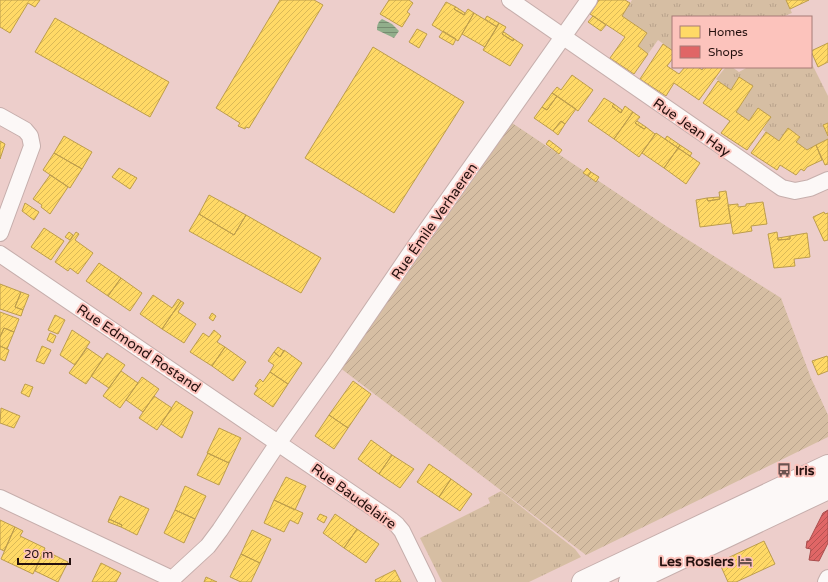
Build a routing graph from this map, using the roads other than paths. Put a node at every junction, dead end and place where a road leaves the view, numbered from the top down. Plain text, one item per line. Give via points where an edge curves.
1 (510, 0) edge
2 (589, 0) edge
3 (562, 36) junction
4 (0, 116) edge
5 (828, 180) edge
6 (0, 232) edge
7 (0, 254) edge
8 (279, 443) junction
9 (828, 466) edge
10 (828, 488) edge
11 (0, 498) edge
12 (828, 578) edge
13 (170, 581) edge
14 (427, 582) edge
15 (583, 582) edge
16 (630, 582) edge
17 (826, 582) edge

1 - 3 street, Rue Jean Hay
2 - 3 street, Rue Émile Verhaeren
3 - 5 street, Rue Jean Hay via 782,188 795,191
3 - 8 street, Rue Émile Verhaeren
4 - 6 street via 25,130 30,136 32,146
7 - 8 street, Rue Edmond Rostand
8 - 13 street, Rue Émile Verhaeren via 208,546
8 - 14 street, Rue Baudelaire via 397,525
9 - 15 main road
10 - 16 main road
11 - 13 street
12 - 17 street

